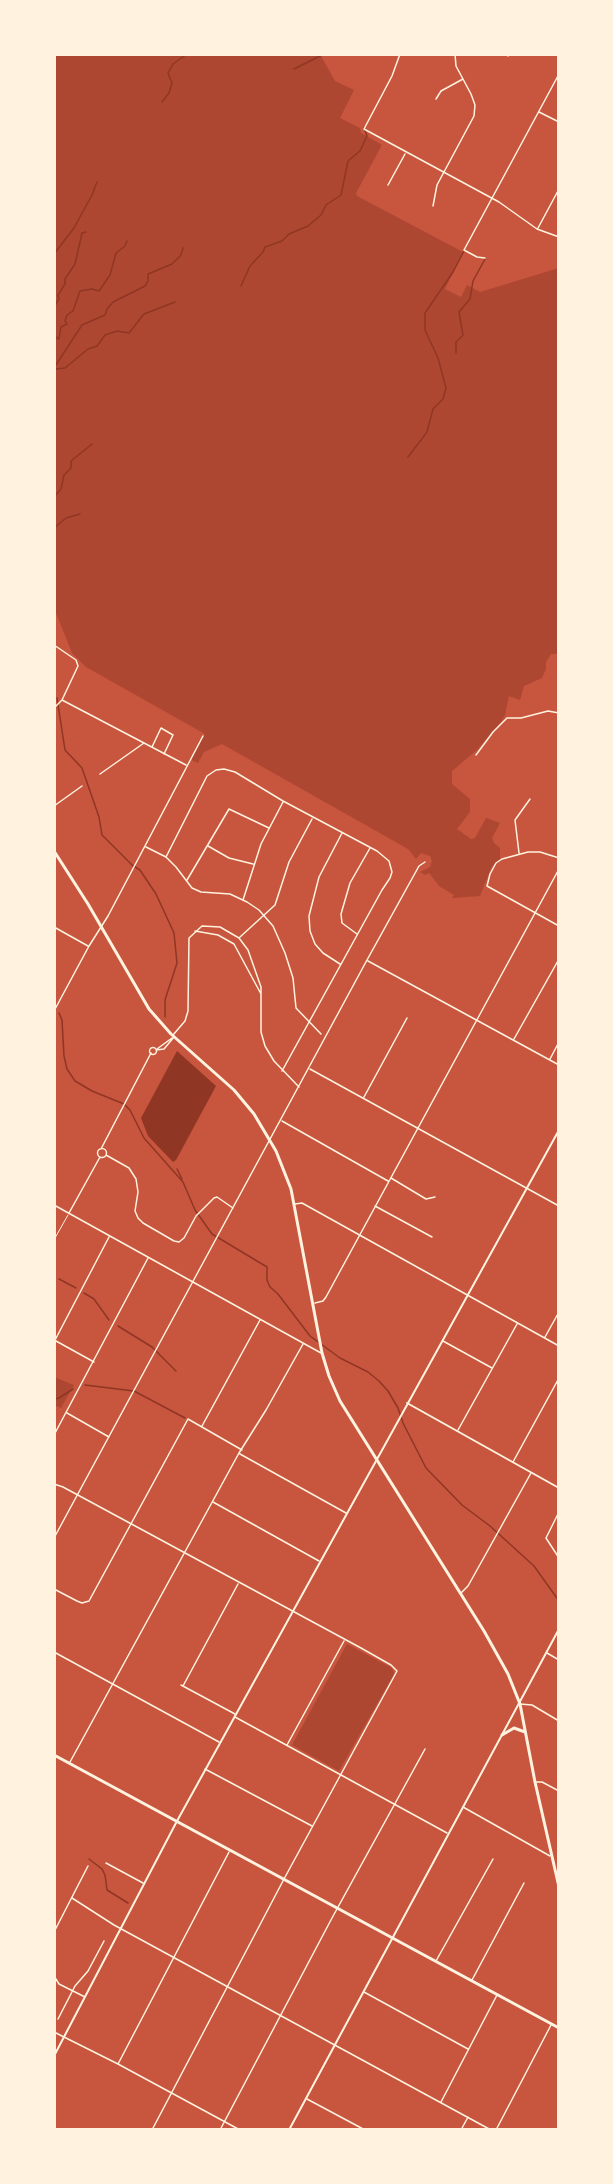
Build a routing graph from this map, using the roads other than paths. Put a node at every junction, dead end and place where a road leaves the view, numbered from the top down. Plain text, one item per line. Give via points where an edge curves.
1 (400, 54) edge
2 (455, 54) edge
3 (559, 74) edge
4 (463, 79) junction
5 (436, 99) dead end
6 (539, 111) junction
7 (559, 122) edge
8 (406, 152) junction
9 (443, 173) junction
10 (388, 185) dead end
11 (559, 189) edge
12 (492, 198) junction
13 (433, 206) dead end
14 (537, 230) junction
15 (559, 237) edge
16 (485, 258) dead end
17 (54, 645) edge
18 (62, 700) junction
19 (54, 708) edge
20 (559, 713) edge
21 (203, 736) dead end
22 (144, 743) junction
23 (152, 747) junction
24 (164, 754) junction
25 (477, 755) dead end
26 (188, 766) junction
27 (100, 774) dead end
28 (82, 786) dead end
29 (530, 799) dead end
30 (283, 801) junction
31 (54, 806) edge
32 (313, 817) junction
33 (269, 828) junction
34 (342, 833) junction
35 (207, 846) junction
36 (145, 847) junction
37 (370, 848) junction
38 (54, 851) edge
39 (519, 854) junction
40 (166, 857) junction
41 (559, 858) edge
42 (425, 862) dead end
43 (253, 864) junction
44 (559, 870) edge
45 (186, 880) junction
46 (243, 900) junction
47 (536, 913) junction
48 (265, 916) junction
49 (559, 926) edge
50 (54, 927) edge
51 (102, 928) junction
52 (195, 931) junction
53 (357, 934) junction
54 (240, 938) junction
55 (89, 946) junction
56 (559, 958) edge
57 (367, 960) junction
58 (341, 964) junction
59 (261, 995) junction
60 (54, 1011) edge
61 (407, 1018) dead end
62 (477, 1020) junction
63 (309, 1023) junction
64 (321, 1034) dead end
65 (173, 1036) junction
66 (514, 1040) junction
67 (559, 1042) edge
68 (156, 1050) junction
69 (151, 1053) junction
70 (549, 1060) junction
71 (559, 1065) edge
72 (309, 1068) junction
73 (282, 1071) junction
74 (299, 1087) junction
75 (363, 1097) junction
76 (281, 1120) junction
77 (418, 1128) junction
78 (559, 1130) edge
79 (270, 1140) junction
80 (101, 1149) junction
81 (106, 1155) junction
82 (100, 1157) junction
83 (390, 1178) junction
84 (388, 1182) junction
85 (527, 1188) junction
86 (435, 1197) dead end
87 (294, 1204) junction
88 (54, 1205) edge
89 (375, 1206) junction
90 (559, 1206) edge
91 (233, 1208) junction
92 (69, 1213) junction
93 (359, 1235) junction
94 (110, 1236) junction
95 (432, 1238) dead end
96 (54, 1239) edge
97 (148, 1257) junction
98 (193, 1282) junction
99 (468, 1294) junction
100 (313, 1304) junction
101 (559, 1312) edge
102 (260, 1320) junction
103 (518, 1323) junction
104 (545, 1338) junction
105 (442, 1341) junction
106 (54, 1342) edge
107 (303, 1344) junction
108 (559, 1346) edge
109 (322, 1351) junction
110 (94, 1362) junction
111 (492, 1369) junction
112 (559, 1378) edge
113 (407, 1403) junction
114 (66, 1413) junction
115 (202, 1427) junction
116 (458, 1431) junction
117 (54, 1435) edge
118 (109, 1437) junction
119 (243, 1450) junction
120 (239, 1453) junction
121 (377, 1459) junction
122 (513, 1462) junction
123 (531, 1472) junction
124 (54, 1484) edge
125 (559, 1488) edge
126 (78, 1495) junction
127 (213, 1502) junction
128 (559, 1512) edge
129 (347, 1513) junction
130 (132, 1524) junction
131 (54, 1538) edge
132 (185, 1553) junction
133 (559, 1558) edge
134 (320, 1561) junction
135 (239, 1582) junction
136 (54, 1589) edge
137 (460, 1593) junction
138 (292, 1612) junction
139 (559, 1629) edge
140 (344, 1640) junction
141 (54, 1652) edge
142 (546, 1653) junction
143 (559, 1660) edge
144 (113, 1684) junction
145 (520, 1704) junction
146 (235, 1715) junction
147 (559, 1721) edge
148 (525, 1732) junction
149 (502, 1735) junction
150 (220, 1743) junction
151 (287, 1745) junction
152 (425, 1749) dead end
153 (54, 1755) edge
154 (69, 1763) junction
155 (205, 1769) junction
156 (342, 1775) junction
157 (535, 1782) junction
158 (559, 1791) edge
159 (395, 1803) junction
160 (462, 1807) junction
161 (177, 1821) junction
162 (313, 1827) junction
163 (448, 1833) junction
164 (230, 1850) junction
165 (551, 1856) junction
166 (493, 1859) dead end
167 (559, 1861) edge
168 (106, 1863) dead end
169 (88, 1866) dead end
170 (284, 1879) junction
171 (144, 1883) junction
172 (524, 1883) dead end
173 (559, 1887) edge
174 (72, 1898) junction
175 (338, 1909) junction
176 (120, 1928) junction
177 (54, 1932) edge
178 (391, 1938) junction
179 (104, 1941) dead end
180 (174, 1957) junction
181 (436, 1962) junction
182 (54, 1977) edge
183 (471, 1980) junction
184 (227, 1985) junction
185 (72, 1992) junction
186 (363, 1992) junction
187 (498, 1994) junction
188 (85, 1997) junction
189 (280, 2016) junction
190 (58, 2019) dead end
191 (552, 2024) junction
192 (559, 2028) edge
193 (54, 2032) edge
194 (64, 2037) junction
195 (334, 2045) junction
196 (469, 2049) junction
197 (54, 2056) edge
198 (118, 2064) junction
199 (171, 2092) junction
200 (306, 2098) junction
201 (441, 2102) junction
202 (468, 2117) junction
203 (224, 2122) junction
204 (152, 2130) edge
205 (220, 2130) edge
206 (240, 2130) edge
207 (289, 2130) edge
208 (365, 2130) edge
209 (462, 2130) edge
210 (491, 2130) edge
211 (496, 2130) edge

1 - 8 street via 364,129
2 - 4 street
3 - 6 street
4 - 5 street via 441,91
4 - 9 street via 475,105 474,116
6 - 7 street
6 - 12 street
8 - 9 street
8 - 10 street
9 - 12 street
9 - 13 street
11 - 14 street
12 - 14 street
12 - 16 street via 465,250
14 - 15 street
17 - 18 street via 78,663
18 - 19 street
18 - 22 street
20 - 25 street via 548,711 507,718
21 - 26 street
22 - 23 street
22 - 27 street
23 - 24 street
23 - 24 street via 161,728 173,735
24 - 26 street
26 - 36 street
28 - 31 street
29 - 39 street via 515,820
30 - 32 street
30 - 33 street
30 - 40 street via 235,772 216,770 204,781
32 - 34 street
32 - 48 street via 289,862 276,904
33 - 35 street via 229,809
33 - 43 street
34 - 37 street
34 - 58 street via 319,877 309,916 315,944
35 - 43 street via 229,858
35 - 45 street
36 - 40 street
36 - 51 street
37 - 53 street via 350,883 341,914 345,926
37 - 53 street via 384,854 392,872
38 - 51 main road
39 - 41 street via 540,852
39 - 47 street via 496,863 488,886
40 - 45 street
42 - 57 street via 419,866
43 - 46 street
44 - 47 street
45 - 46 street via 196,890 230,894
46 - 48 street
47 - 49 street
47 - 62 street
48 - 54 street
48 - 63 street via 289,963 296,1008
50 - 55 street
51 - 55 street
51 - 65 main road via 140,996
52 - 54 street via 206,925 219,926
52 - 59 street via 218,935 234,944
52 - 65 street via 189,940 186,1017
53 - 58 street
54 - 59 street via 259,979
55 - 60 street
56 - 66 street
57 - 62 street
57 - 72 street
58 - 63 street
59 - 73 street via 261,1032 265,1046
61 - 75 street
62 - 66 street
62 - 77 street
63 - 64 street
63 - 73 street
65 - 68 street
65 - 68 street via 164,1049
65 - 79 main road via 234,1090
66 - 70 street
67 - 70 street
68 - 69 street
68 - 69 street via 152,1048
69 - 80 street
70 - 71 street
72 - 74 street
72 - 75 street
73 - 74 street
74 - 76 street
75 - 77 street
76 - 79 street
76 - 84 street
77 - 83 street
77 - 85 street
78 - 85 street
79 - 87 main road
79 - 91 street
80 - 81 street
80 - 82 street
81 - 82 street
81 - 91 street via 129,1168 136,1179 138,1218 180,1242 198,1213 214,1198
82 - 92 street
83 - 84 street
83 - 86 street via 426,1199
84 - 89 street
85 - 90 street
85 - 99 street
87 - 93 street via 302,1203
87 - 100 main road
88 - 92 street
89 - 93 street
89 - 95 street
91 - 98 street
92 - 94 street
92 - 96 lane
93 - 99 street
93 - 100 street via 324,1299
94 - 97 street
94 - 106 street
97 - 98 street
97 - 110 street
98 - 102 street
98 - 118 street
99 - 103 street
99 - 105 street
100 - 109 main road
101 - 104 street
102 - 107 street
102 - 115 street
103 - 104 street
103 - 111 street
104 - 108 street
105 - 111 street
105 - 113 street
106 - 110 street
107 - 109 street
107 - 119 street
109 - 121 main road via 340,1401
110 - 114 street
111 - 116 street
112 - 122 street
113 - 116 street
113 - 121 street
114 - 117 street
114 - 118 street
115 - 119 street
115 - 130 street via 188,1419
116 - 122 street
118 - 126 street
119 - 120 street
120 - 127 street
120 - 129 street
121 - 129 street
121 - 137 main road
122 - 123 street
123 - 125 street
123 - 137 street via 468,1586
124 - 126 street
126 - 130 street
126 - 131 street
127 - 132 street
127 - 134 street
128 - 133 street via 546,1538
129 - 134 street
130 - 132 street
130 - 136 street via 89,1601 82,1603
132 - 135 street
132 - 144 street
134 - 138 street
135 - 138 street
135 - 146 street via 182,1685
137 - 145 main road via 502,1660
138 - 140 street
138 - 146 street
139 - 142 street
140 - 151 street
140 - 156 street via 397,1671
141 - 144 street
142 - 143 street
142 - 145 street
144 - 150 street
144 - 154 street
145 - 147 street via 532,1705
145 - 148 main road
145 - 149 street
146 - 150 street
146 - 151 street
148 - 149 main road via 514,1728
148 - 157 main road
149 - 160 street
150 - 155 street
151 - 156 street
152 - 159 street
153 - 154 main road
154 - 161 main road
155 - 161 street
155 - 162 street
156 - 159 street
156 - 162 street
157 - 158 street
157 - 165 main road
159 - 163 street
159 - 175 street
160 - 163 street
160 - 165 street
161 - 164 main road
161 - 171 street
162 - 170 street
163 - 178 street
164 - 170 main road
164 - 180 street
165 - 167 street
165 - 173 main road
166 - 181 street
168 - 171 street
169 - 174 street
170 - 175 main road
170 - 184 street
171 - 176 street
172 - 183 street
174 - 176 street
174 - 177 street
175 - 178 main road
175 - 189 street
176 - 180 street
176 - 188 street
178 - 181 main road
178 - 186 street
179 - 185 street
180 - 184 street
180 - 198 street
181 - 183 main road
182 - 185 street
183 - 187 main road
184 - 189 street
184 - 199 street
185 - 188 street
185 - 190 street
186 - 195 street
186 - 196 street
187 - 191 main road
187 - 196 street
188 - 194 street
189 - 195 street
189 - 203 street
191 - 192 main road
191 - 211 street
193 - 194 street
194 - 197 street
194 - 198 street
195 - 200 street
195 - 201 street
196 - 201 street
198 - 199 street
199 - 203 street
199 - 204 street
200 - 207 street
200 - 208 street
201 - 202 street
202 - 209 street
202 - 210 street
203 - 205 street
203 - 206 street

